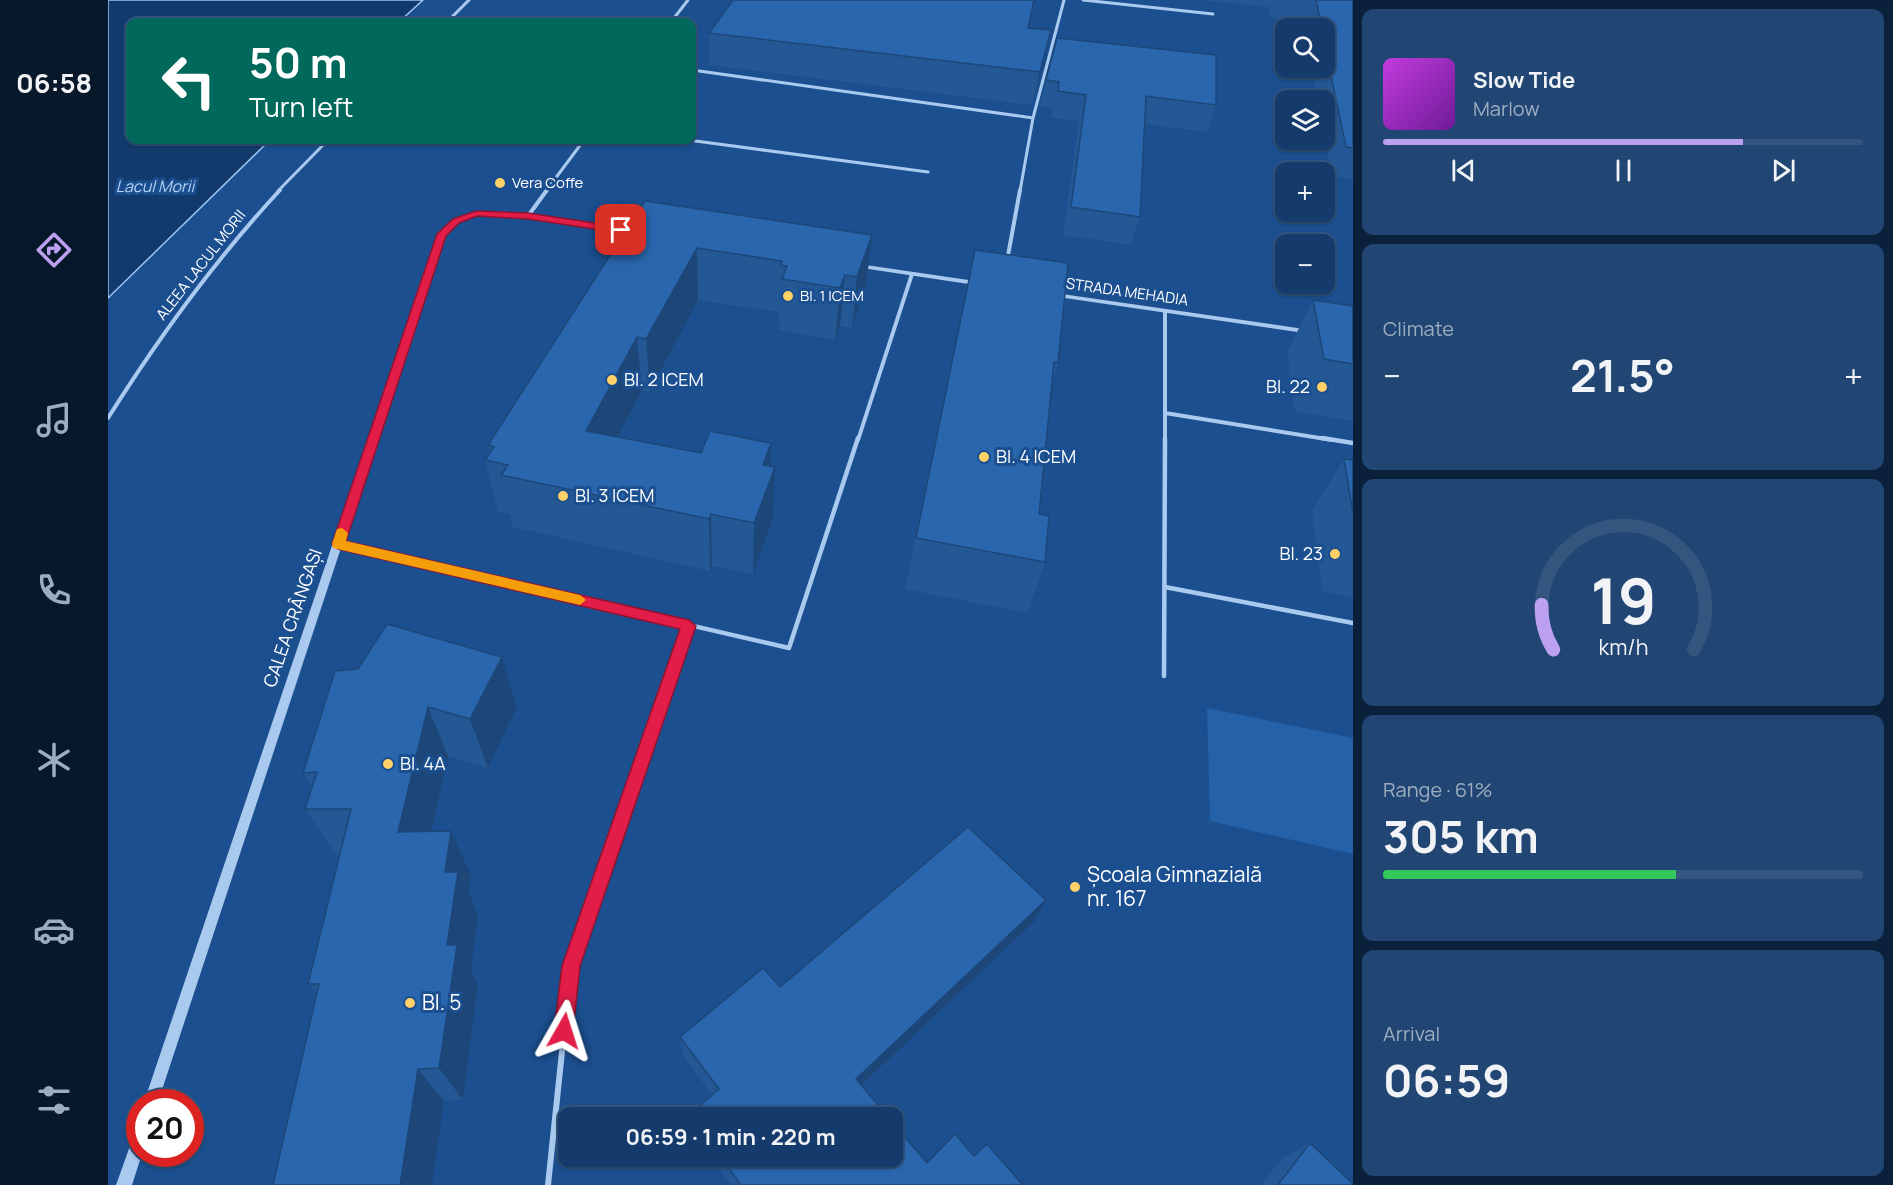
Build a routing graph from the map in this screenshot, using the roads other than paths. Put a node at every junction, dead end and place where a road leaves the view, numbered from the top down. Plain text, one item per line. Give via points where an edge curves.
1 (469, 0) edge
2 (688, 0) edge
3 (1064, 0) edge
4 (1083, 0) edge
5 (1213, 14) dead end
6 (451, 18) edge
7 (674, 18) edge
8 (696, 71) edge
9 (1033, 118) junction
10 (696, 141) edge
11 (324, 144) edge
12 (581, 144) edge
13 (928, 172) dead end
14 (528, 216) junction
15 (646, 234) edge
16 (842, 263) edge
17 (1006, 265) edge
18 (912, 274) junction
19 (991, 285) edge
20 (1037, 292) edge
21 (1165, 311) junction
22 (1318, 333) edge
23 (1165, 413) junction
24 (108, 418) edge
25 (1353, 443) edge
26 (338, 544) junction
27 (1165, 586) junction
28 (1353, 623) edge
29 (689, 626) junction
30 (1164, 676) dead end
31 (155, 1089) edge
32 (130, 1167) edge
33 (124, 1185) edge
34 (548, 1185) edge

1 - 6 street
2 - 7 lane
3 - 9 lane
4 - 5 lane
8 - 9 lane
9 - 17 lane
10 - 13 lane
11 - 24 street, ALEEA LACUL MORII via 279,188 207,273 138,368
12 - 14 lane
14 - 15 street
14 - 26 street, CALEA CRÂNGAȘI via 476,214 456,221 441,234
16 - 18 street
18 - 19 street
18 - 29 lane via 789,648
20 - 21 street, STRADA MEHADIA
21 - 22 street, STRADA MEHADIA
21 - 23 lane
23 - 25 lane
23 - 27 lane
26 - 29 lane
26 - 31 street, CALEA CRÂNGAȘI
27 - 28 lane
27 - 30 lane
29 - 34 lane via 571,966
32 - 33 street

